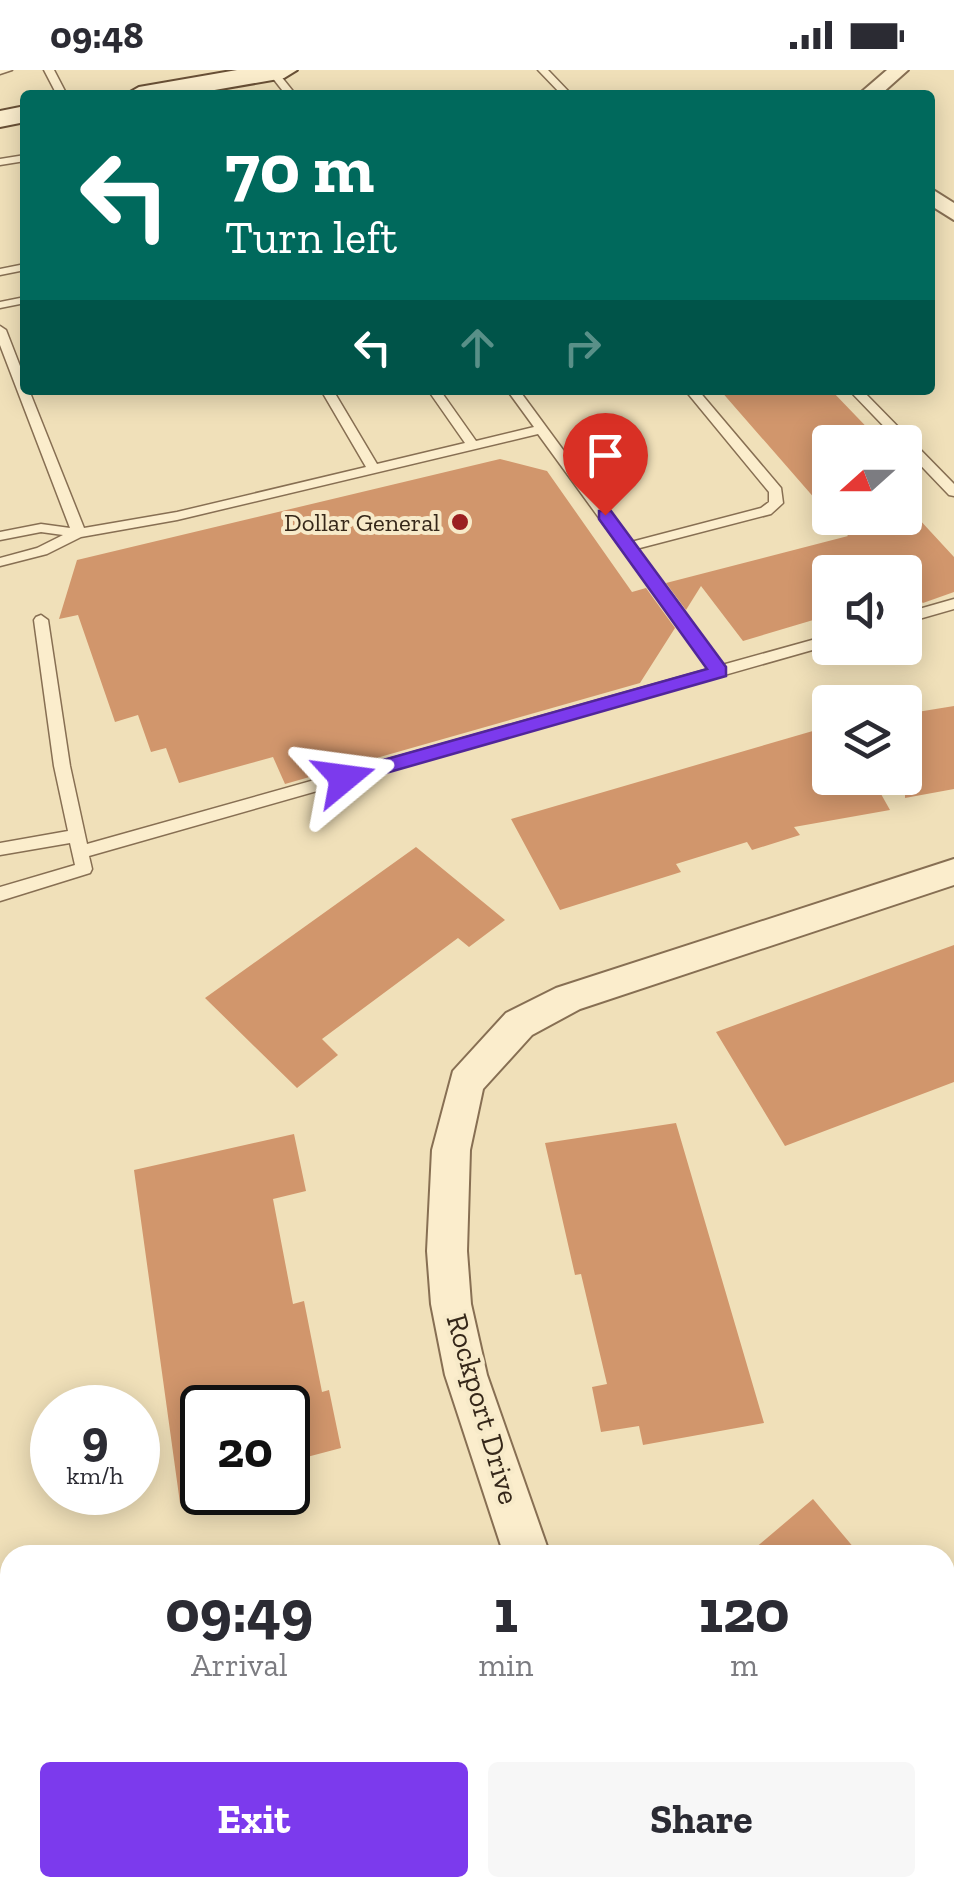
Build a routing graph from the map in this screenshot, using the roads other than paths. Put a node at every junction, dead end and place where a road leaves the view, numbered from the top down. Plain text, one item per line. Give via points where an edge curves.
1 (543, 70) edge
2 (900, 70) edge
3 (279, 71) edge
4 (167, 90) edge
5 (562, 90) edge
6 (874, 90) edge
7 (0, 330) edge
8 (20, 373) edge
9 (29, 395) edge
10 (330, 395) edge
11 (438, 395) edge
12 (518, 395) edge
13 (695, 395) edge
14 (859, 395) edge
15 (542, 429) junction
16 (474, 446) junction
17 (374, 470) junction
18 (954, 492) edge
19 (79, 533) junction
20 (0, 536) edge
21 (628, 546) junction
22 (0, 562) edge
23 (954, 604) edge
24 (922, 613) edge
25 (42, 620) dead end
26 (812, 645) edge
27 (720, 672) junction
28 (0, 849) edge
29 (81, 852) junction
30 (954, 872) edge
31 (0, 894) edge
32 (524, 1545) edge

1 - 5 lane
2 - 6 street
3 - 4 main road
7 - 8 lane
9 - 19 lane
10 - 17 lane
11 - 16 lane
12 - 15 lane
13 - 21 lane via 776,491 776,504
14 - 18 lane
15 - 16 lane
15 - 21 lane
16 - 17 lane
17 - 19 lane
19 - 20 lane via 41,528
19 - 22 lane
21 - 27 lane
23 - 24 lane
25 - 29 lane
26 - 27 lane
27 - 29 lane
28 - 29 lane
29 - 31 lane
30 - 32 street, Rockport Drive via 541,1010 500,1041 466,1082 451,1150 452,1304 466,1375

